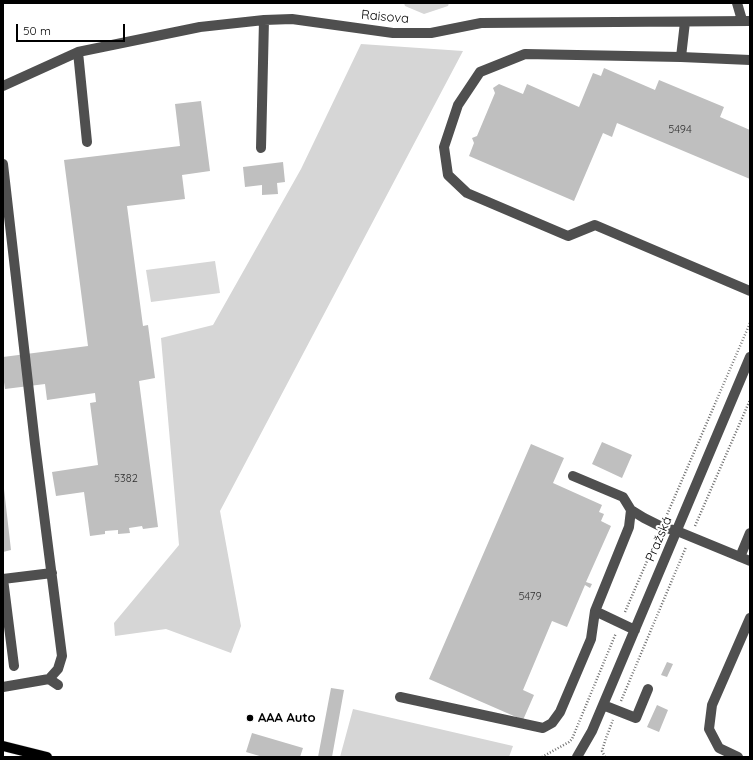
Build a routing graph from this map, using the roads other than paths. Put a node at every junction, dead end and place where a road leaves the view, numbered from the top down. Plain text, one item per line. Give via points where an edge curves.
1 (737, 3) edge
2 (264, 20) junction
3 (746, 20) edge
4 (685, 22) junction
5 (78, 52) junction
6 (681, 57) junction
7 (750, 60) edge
8 (3, 86) edge
9 (87, 142) dead end
10 (261, 148) dead end
11 (3, 164) edge
12 (750, 291) edge
13 (750, 357) edge
14 (574, 476) dead end
15 (631, 510) junction
16 (677, 531) junction
17 (750, 533) edge
18 (740, 557) junction
19 (750, 561) edge
20 (52, 573) junction
21 (595, 611) junction
22 (750, 618) edge
23 (635, 630) junction
24 (14, 666) dead end
25 (49, 679) junction
26 (58, 685) dead end
27 (3, 687) edge
28 (648, 689) dead end
29 (400, 697) dead end
30 (604, 705) junction
31 (592, 732) junction
32 (3, 746) edge
33 (41, 756) edge
34 (577, 757) edge
35 (586, 757) edge
36 (738, 757) edge

1 - 3 street
2 - 4 street, Raisova via 292,19 393,33 431,33 481,23
2 - 5 street, Raisova via 200,27
2 - 10 street
3 - 4 street, Raisova
4 - 6 street
5 - 8 street, Raisova
5 - 9 street
6 - 7 street
6 - 12 street via 525,54 480,72 458,105 444,147 448,176 467,193 568,236 595,225
11 - 20 street
13 - 16 street, Pražská
14 - 15 street via 623,497
15 - 16 street
15 - 21 street via 629,527
16 - 18 street
16 - 23 street, Pražská
17 - 18 street
18 - 19 street
20 - 24 street via 3,579
20 - 25 street via 62,656 58,670
21 - 23 street
21 - 29 street via 592,639 560,712 552,723 543,728
22 - 36 street via 712,705 709,730 719,748
23 - 30 street, Pražská
25 - 26 street
25 - 27 street
28 - 30 street via 636,718
30 - 31 street, Pražská
31 - 34 street
31 - 35 street
32 - 33 main road

